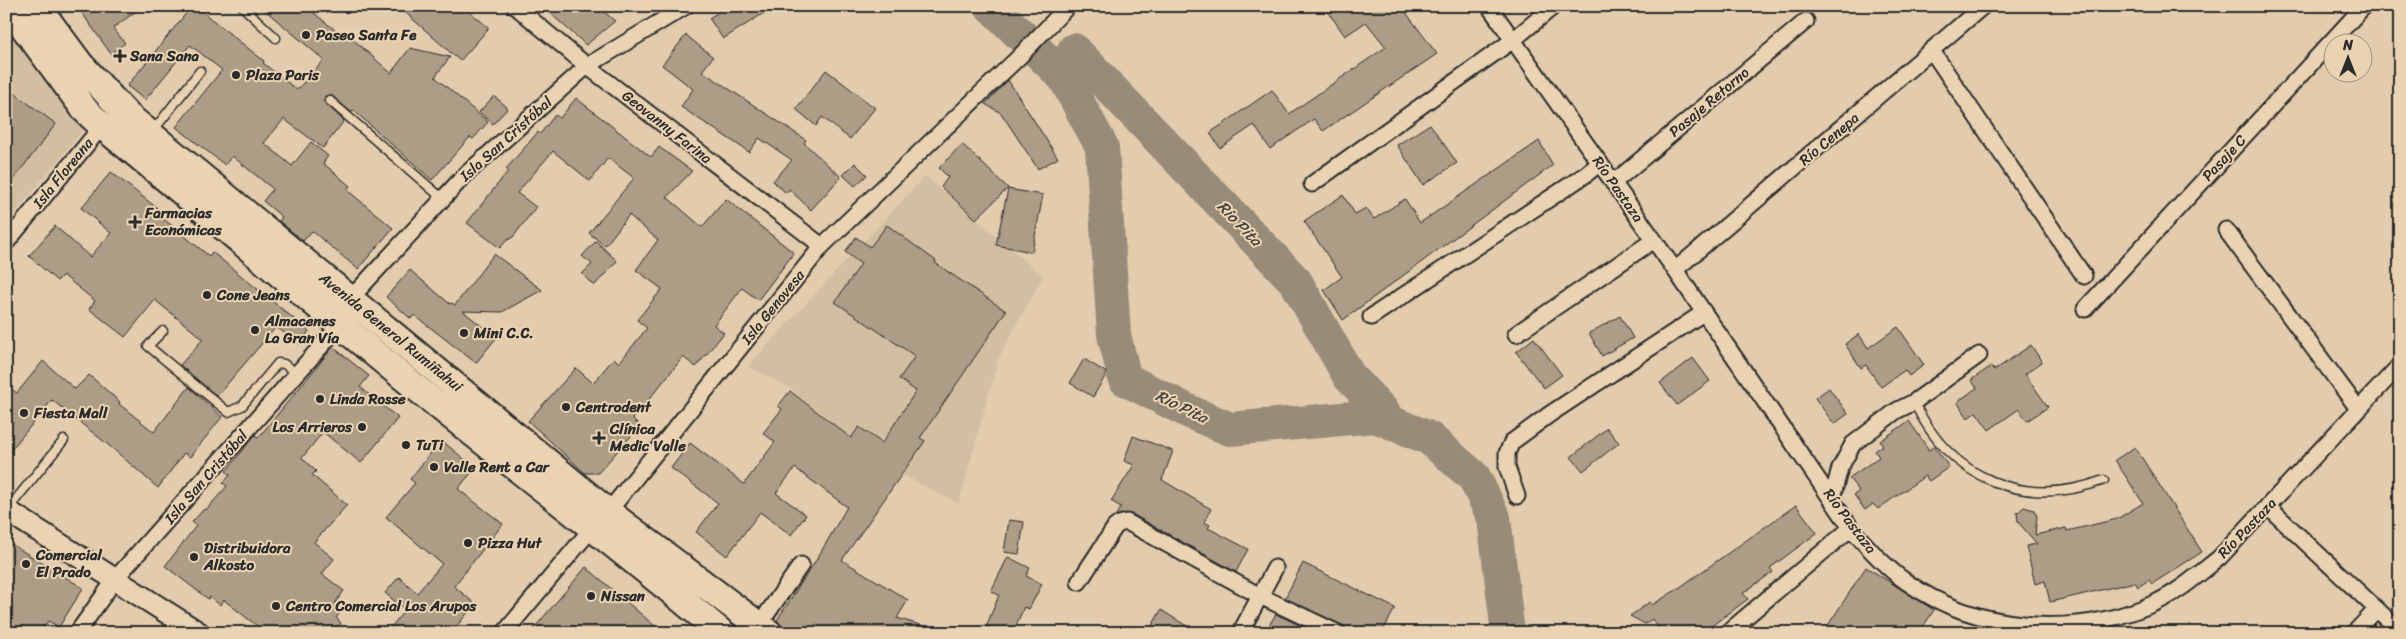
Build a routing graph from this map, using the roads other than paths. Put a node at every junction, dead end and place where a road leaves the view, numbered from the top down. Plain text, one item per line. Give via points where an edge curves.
1 (8, 6) edge
2 (37, 6) edge
3 (242, 6) edge
4 (515, 6) edge
5 (686, 6) edge
6 (1068, 6) edge
7 (1489, 6) edge
8 (1554, 6) edge
9 (1983, 6) edge
10 (2364, 6) edge
11 (1806, 21) dead end
12 (276, 38) dead end
13 (1512, 40) junction
14 (1932, 51) junction
15 (587, 66) junction
16 (200, 71) dead end
17 (329, 100) dead end
18 (102, 126) junction
19 (151, 135) junction
20 (1600, 163) junction
21 (1614, 183) junction
22 (1312, 184) dead end
23 (442, 199) junction
24 (2226, 230) dead end
25 (1654, 240) junction
26 (6, 243) edge
27 (822, 246) junction
28 (1675, 270) junction
29 (2084, 276) dead end
30 (350, 299) junction
31 (2084, 309) dead end
32 (1702, 313) junction
33 (1371, 317) dead end
34 (340, 325) junction
35 (164, 331) dead end
36 (1516, 334) dead end
37 (1979, 355) dead end
38 (2400, 365) edge
39 (297, 373) junction
40 (1914, 402) junction
41 (2359, 410) junction
42 (64, 440) dead end
43 (2104, 480) dead end
44 (1517, 496) dead end
45 (1832, 498) junction
46 (2268, 507) junction
47 (6, 510) edge
48 (600, 520) junction
49 (1851, 528) junction
50 (801, 565) dead end
51 (1275, 568) dead end
52 (116, 578) junction
53 (1079, 582) dead end
54 (1260, 596) junction
55 (2377, 609) junction
56 (764, 629) edge
57 (191, 630) edge
58 (2400, 631) edge
59 (77, 633) edge
60 (504, 633) edge
61 (722, 633) edge
62 (1240, 633) edge
63 (1338, 633) edge
64 (1726, 633) edge
65 (2354, 633) edge

1 - 18 highway, Avenida General Rumiñahui via 85,110
2 - 19 highway, Avenida General Rumiñahui via 103,92
3 - 12 lane
4 - 15 street, Geovanny Farina
5 - 15 street, Isla San Cristóbal
6 - 27 street, Isla Genovesa
7 - 13 street, Río Pastaza
8 - 13 street
9 - 14 street, Río Cenepa
10 - 31 street, Pasaje C
11 - 21 street, Pasaje Retorno
13 - 20 street, Río Pastaza
13 - 22 street
14 - 28 street, Río Cenepa
14 - 29 street
15 - 23 street, Isla San Cristóbal
15 - 27 street, Geovanny Farina
16 - 19 lane
17 - 23 lane
18 - 26 street, Isla Floreana
18 - 34 highway, Avenida General Rumiñahui
19 - 30 highway, Avenida General Rumiñahui
20 - 21 street, Río Pastaza
20 - 33 street
21 - 25 street, Río Pastaza
23 - 30 street, Isla San Cristóbal
24 - 41 street
25 - 28 street, Río Pastaza
25 - 36 street
27 - 48 street, Isla Genovesa
28 - 32 street, Río Pastaza
30 - 48 highway, Avenida General Rumiñahui
32 - 44 street via 1512,442 1507,453 1507,467
32 - 45 street, Río Pastaza
34 - 39 street, Isla San Cristóbal
34 - 48 highway, Avenida General Rumiñahui via 534,483
35 - 39 lane via 148,346 228,412 242,406 278,363
37 - 40 street
38 - 41 street, Río Pastaza
39 - 52 street, Isla San Cristóbal
40 - 43 lane via 1945,450 1992,482 2048,492
40 - 45 street via 1896,411 1853,444 1840,468
41 - 46 street, Río Pastaza
42 - 47 lane
45 - 49 street, Río Pastaza
46 - 49 street, Río Pastaza via 2219,558 2190,582 2157,602 2122,616 2047,627 2000,621 1937,600 1904,580
46 - 55 street
47 - 52 main road
48 - 56 highway, Avenida General Rumiñahui
48 - 60 street, Isla Genovesa
48 - 61 highway, Avenida General Rumiñahui
49 - 64 street
50 - 56 street
51 - 54 street
52 - 57 main road
52 - 59 street, Isla San Cristóbal
53 - 54 street via 1115,527 1127,522
54 - 62 street
54 - 63 street
55 - 58 street
55 - 65 street

